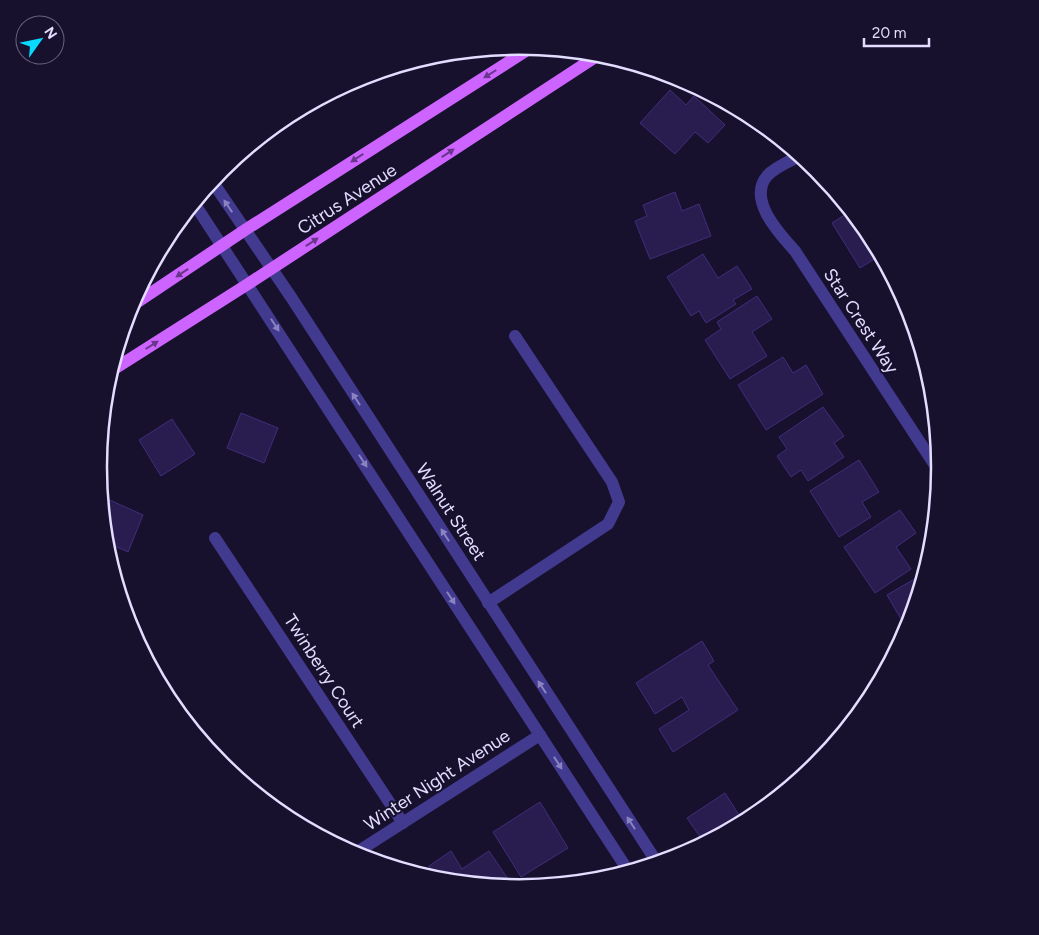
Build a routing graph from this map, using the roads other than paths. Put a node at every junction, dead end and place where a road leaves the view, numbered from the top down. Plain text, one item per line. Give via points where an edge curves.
1 (519, 55) edge
2 (589, 61) edge
3 (794, 160) edge
4 (217, 188) edge
5 (198, 209) edge
6 (245, 230) junction
7 (222, 246) junction
8 (271, 268) junction
9 (248, 284) junction
10 (144, 298) edge
11 (515, 336) dead end
12 (120, 365) edge
13 (931, 448) edge
14 (216, 538) dead end
15 (488, 603) junction
16 (540, 736) junction
17 (403, 823) junction
18 (362, 849) edge
19 (654, 857) edge
20 (625, 866) edge

1 -> 6 main road, Citrus Avenue
8 -> 2 main road, Citrus Avenue
3 - 13 street, Star Crest Way via 767,176 761,186 760,196 773,226 794,251
6 -> 4 street, Walnut Street
5 - 7 street
6 - 7 main road, Citrus Avenue
6 - 8 street, Walnut Street
7 - 9 street
7 -> 10 main road, Citrus Avenue
8 - 9 main road, Citrus Avenue
15 -> 8 street, Walnut Street
12 -> 9 main road, Citrus Avenue
9 -> 16 street
11 - 15 street via 612,482 619,502 608,524
14 - 17 street, Twinberry Court
19 -> 15 street, Walnut Street
16 - 17 street, Winter Night Avenue
16 -> 20 street
17 - 18 street, Winter Night Avenue

